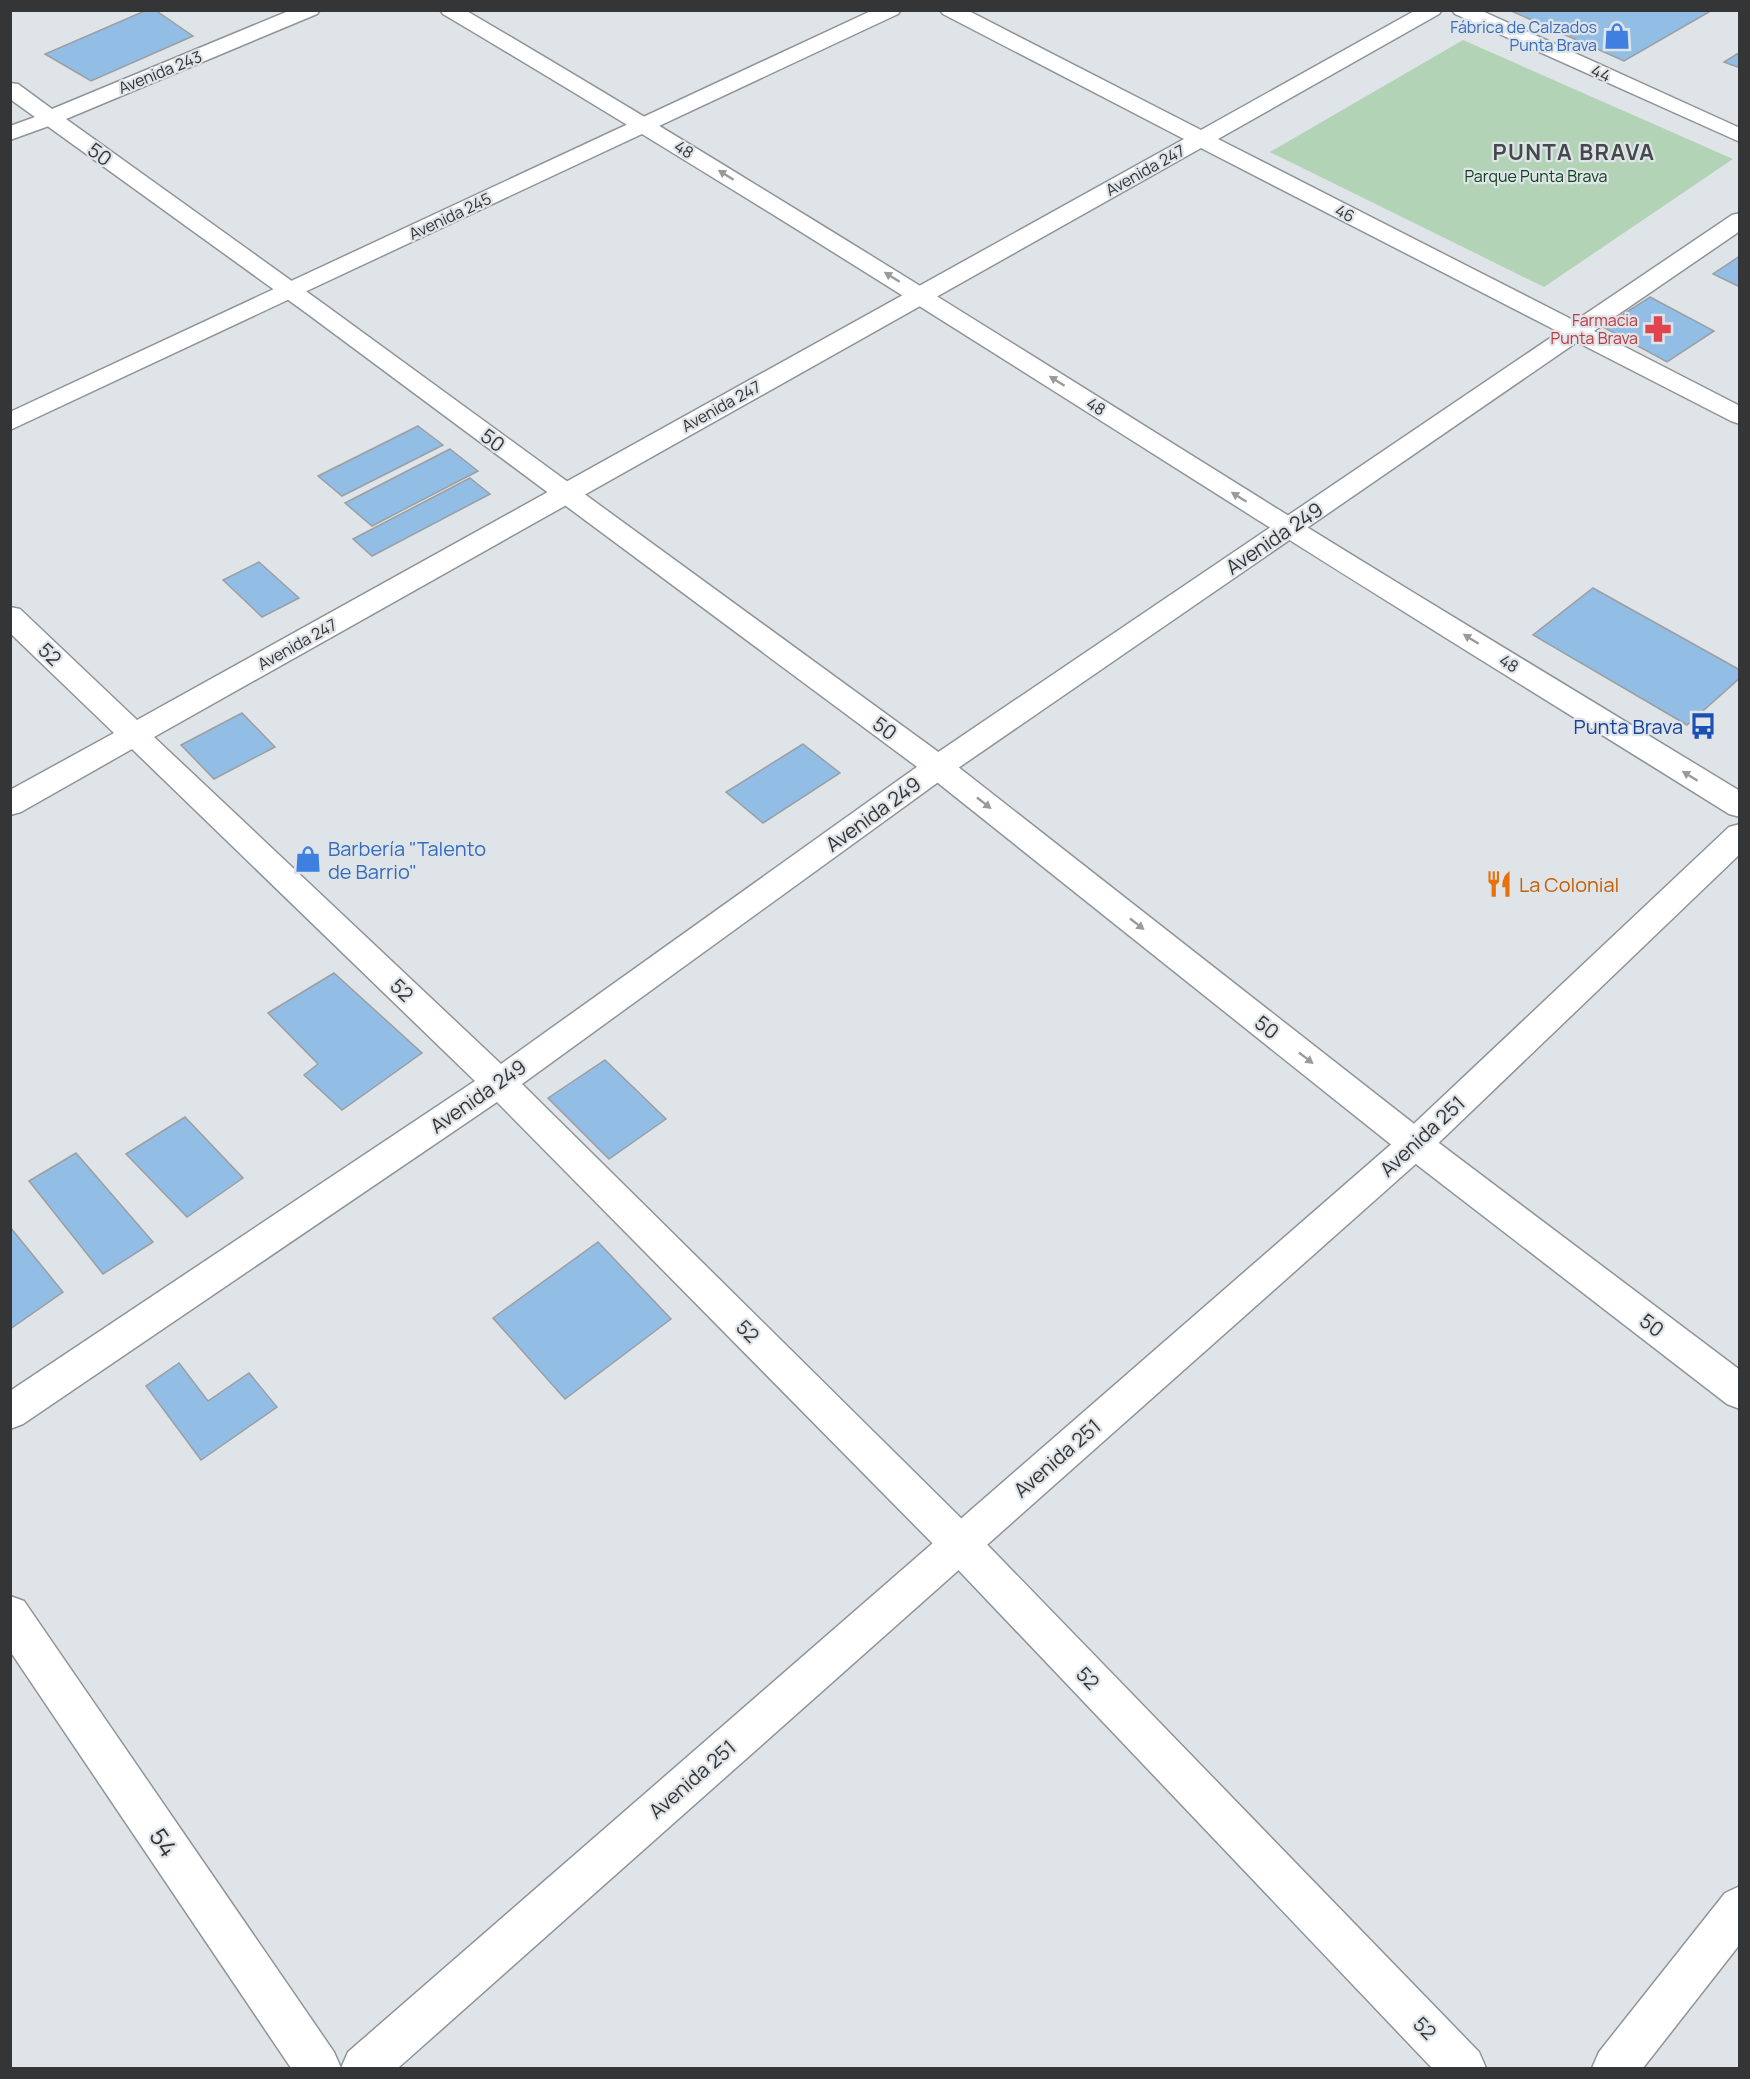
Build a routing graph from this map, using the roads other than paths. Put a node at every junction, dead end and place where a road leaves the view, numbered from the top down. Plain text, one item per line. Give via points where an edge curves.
1 (310, 10) edge
2 (450, 10) edge
3 (891, 10) edge
4 (950, 10) edge
5 (1432, 10) edge
6 (1462, 10) edge
7 (10, 89) edge
8 (49, 118) junction
9 (645, 125) junction
10 (10, 134) edge
11 (1740, 136) edge
12 (1201, 139) junction
13 (1740, 220) edge
14 (290, 290) junction
15 (921, 295) junction
16 (1578, 332) junction
17 (1740, 416) edge
18 (10, 422) edge
19 (565, 493) junction
20 (1289, 528) junction
21 (10, 616) edge
22 (134, 736) junction
23 (938, 767) junction
24 (10, 804) edge
25 (1740, 806) edge
26 (1740, 835) edge
27 (499, 1083) junction
28 (1415, 1144) junction
29 (1740, 1392) edge
30 (10, 1412) edge
31 (960, 1544) junction
32 (10, 1615) edge
33 (1740, 1908) edge
34 (318, 2068) edge
35 (364, 2068) edge
36 (1463, 2068) edge
37 (1615, 2068) edge

1 - 8 street, Avenida 243
2 - 9 street, 48
3 - 9 street, Avenida 245
4 - 12 street, 46
5 - 12 street, Avenida 247
6 - 11 street, 44
7 - 8 street, 50
8 - 10 street, Avenida 243
8 - 14 street, 50
9 - 14 street, Avenida 245
15 -> 9 street, 48
12 - 15 street, Avenida 247
12 - 16 street, 46
13 - 16 street, Avenida 249
14 - 18 street, Avenida 245
14 - 19 street, 50
15 - 19 street, Avenida 247
20 -> 15 street, 48
16 - 17 street, 46
16 - 20 street, Avenida 249
19 - 22 street, Avenida 247
19 - 23 street, 50
20 - 23 street, Avenida 249
25 -> 20 street, 48
21 - 22 street, 52
22 - 24 street, Avenida 247
22 - 27 street, 52
23 - 27 street, Avenida 249
23 -> 28 street, 50
26 - 28 street, Avenida 251
27 - 30 street, Avenida 249
27 - 31 street, 52
28 - 29 street, 50
28 - 31 street, Avenida 251
31 - 35 street, Avenida 251
31 - 36 street, 52
32 - 34 street, 54
33 - 37 street

